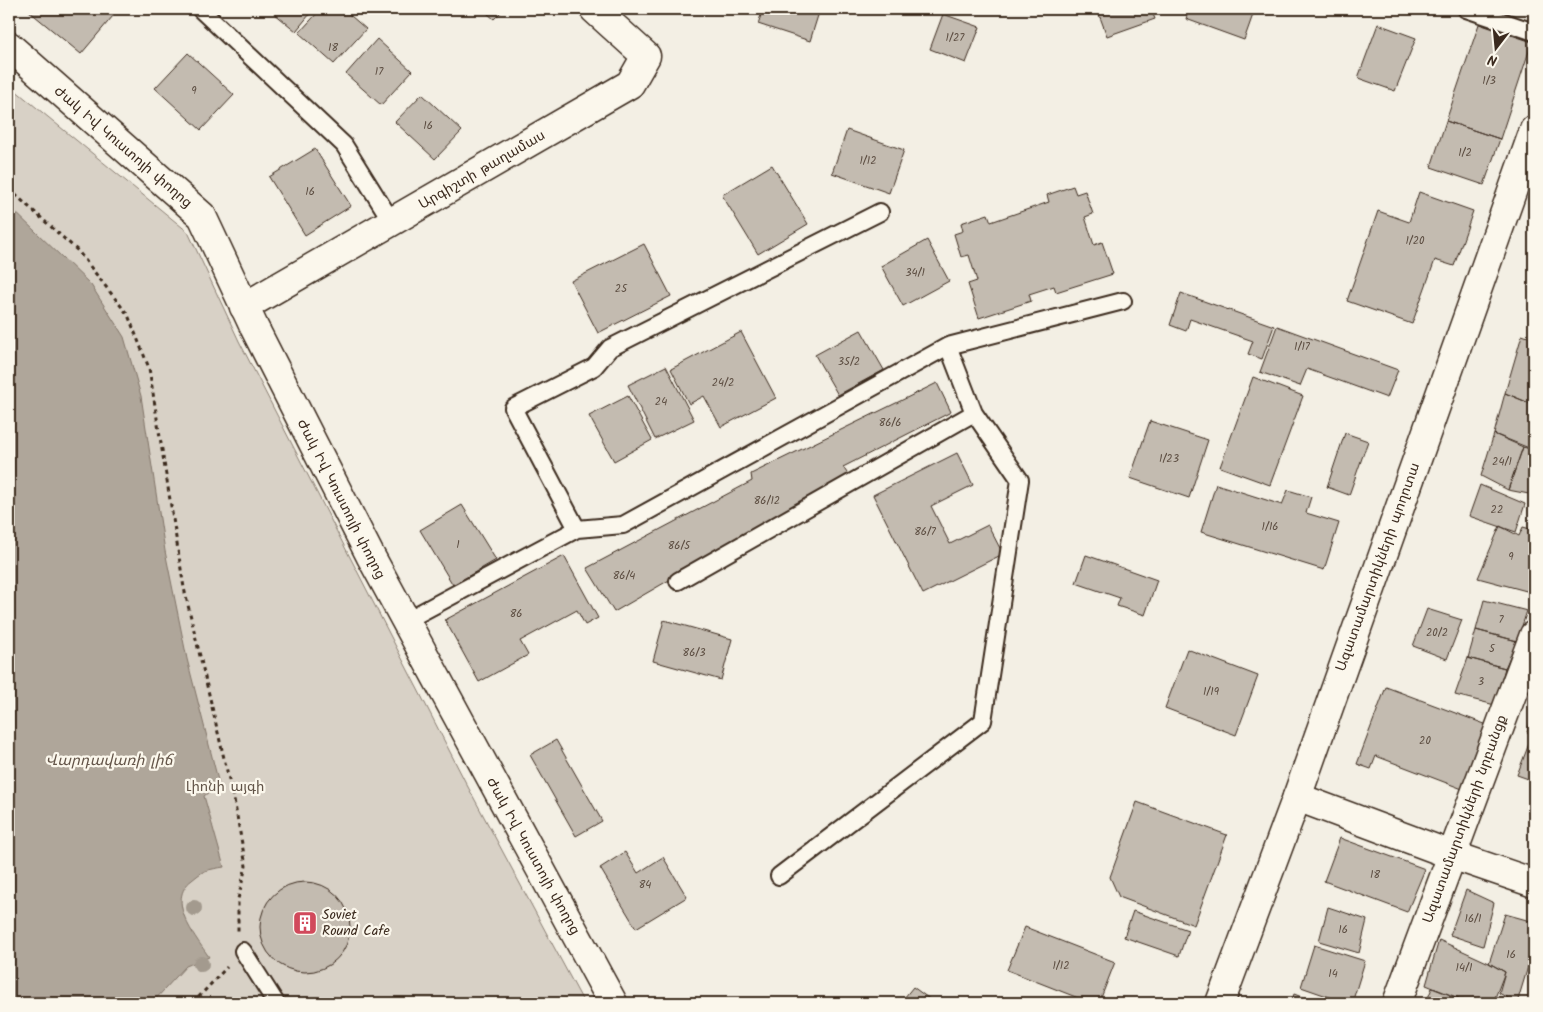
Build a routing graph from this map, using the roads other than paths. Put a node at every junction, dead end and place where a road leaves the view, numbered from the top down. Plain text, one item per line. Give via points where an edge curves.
1 (200, 9) edge
2 (594, 9) edge
3 (1466, 9) edge
4 (1534, 32) edge
5 (9, 46) edge
6 (1534, 130) edge
7 (880, 212) dead end
8 (392, 222) junction
9 (1123, 300) dead end
10 (244, 307) junction
11 (948, 346) junction
12 (974, 413) junction
13 (577, 529) junction
14 (678, 581) dead end
15 (405, 621) junction
16 (1534, 635) edge
17 (1296, 797) junction
18 (1452, 855) junction
19 (779, 876) dead end
20 (1534, 883) edge
21 (243, 952) road end
22 (276, 1003) edge
23 (613, 1003) edge
24 (1220, 1003) edge
25 (1396, 1003) edge

1 - 8 lane via 344,145
2 - 8 street, Արգիշտի թաղամաս via 646,56 630,84
3 - 4 lane
5 - 10 street, Ժակ Իվ Կուստոյի փողոց via 202,216
6 - 17 street, Ազատամարտիկների պողոտա
7 - 13 lane via 610,348 594,367 513,408
8 - 10 street, Արգիշտի թաղամաս
9 - 11 lane
10 - 15 street, Ժակ Իվ Կուստոյի փողոց
11 - 12 lane
11 - 13 lane via 623,525
12 - 14 lane
12 - 19 lane via 1020,480 983,721
13 - 15 lane
15 - 23 street, Ժակ Իվ Կուստոյի փողոց
16 - 18 street, Ազատամարտիկների նրբանցք
17 - 18 street
17 - 24 street, Ազատամարտիկների պողոտա
18 - 20 street
18 - 25 street, Ազատամարտիկների նրբանցք
21 - 22 lane

